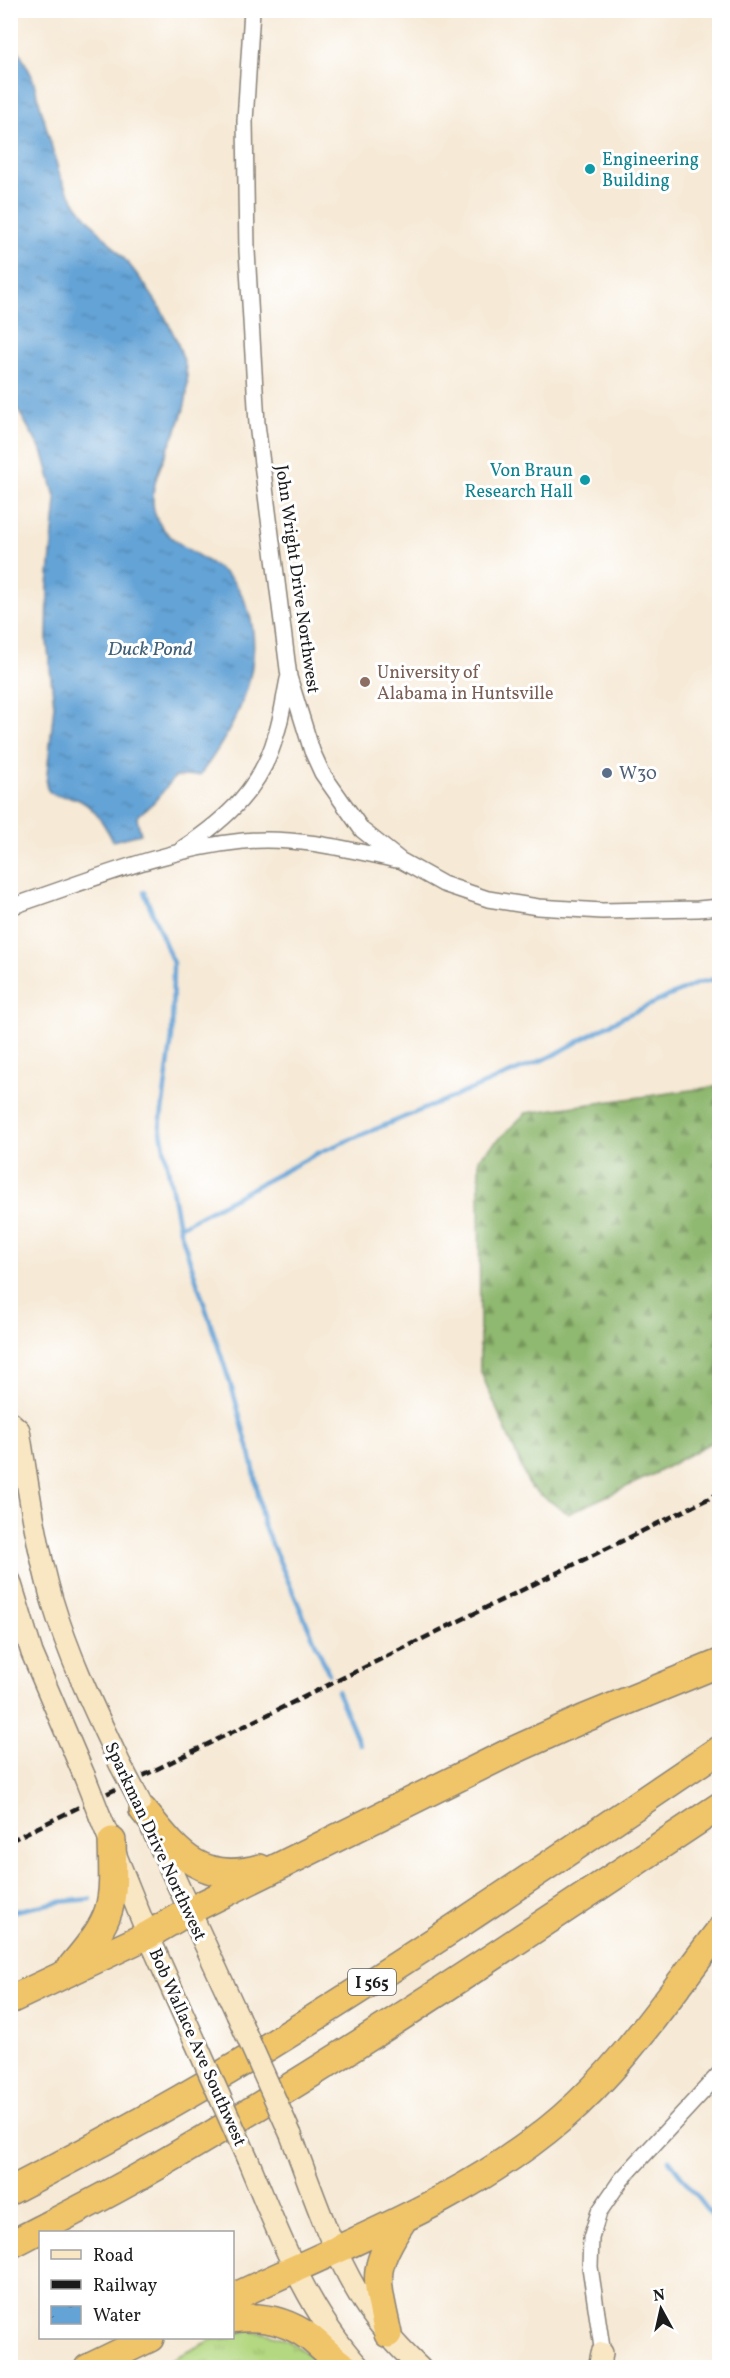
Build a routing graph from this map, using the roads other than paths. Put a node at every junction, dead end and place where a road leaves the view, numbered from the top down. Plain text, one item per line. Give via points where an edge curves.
1 (252, 10) edge
2 (289, 676) junction
3 (178, 852) junction
4 (400, 860) junction
5 (720, 907) edge
6 (10, 908) edge
7 (10, 1422) edge
8 (10, 1581) edge
9 (720, 1663) edge
10 (720, 1749) edge
11 (141, 1806) junction
12 (720, 1806) edge
13 (112, 1841) junction
14 (298, 1856) junction
15 (189, 1911) junction
16 (720, 1930) edge
17 (148, 1935) junction
18 (66, 1972) junction
19 (10, 2000) edge
20 (720, 2073) edge
21 (10, 2192) edge
22 (403, 2220) junction
23 (10, 2245) edge
24 (336, 2250) junction
25 (295, 2268) junction
26 (234, 2297) edge
27 (234, 2319) edge
28 (388, 2334) junction
29 (146, 2339) edge
30 (602, 2362) edge
31 (88, 2367) edge
32 (346, 2367) edge
33 (360, 2367) edge
34 (420, 2367) edge

1 - 2 street, John Wright Drive Northwest via 245,122 247,251 257,424
2 - 3 street via 276,736 260,772 241,801 217,826
2 - 4 street, John Wright Drive Northwest via 322,773 362,830
3 - 4 street via 244,841 295,842
3 - 6 street
4 - 5 street, John Wright Drive Northwest via 452,887 488,899 538,907 602,911
7 - 11 main road, Sparkman Drive Northwest, bridge via 19,1430 33,1523 52,1601 71,1655
8 - 13 main road, Sparkman Drive Northwest, bridge via 32,1653
9 - 14 highway via 512,1751
10 - 21 highway, I 565 via 293,2032
11 - 14 highway via 175,1850 209,1870 233,1873
11 - 15 main road, Sparkman Drive Northwest
12 - 23 highway, I 565 via 326,2064 134,2180
13 - 17 main road, Sparkman Drive Northwest
13 - 18 highway via 110,1910 95,1938
14 - 15 highway
15 - 17 highway
15 - 24 main road, Sparkman Drive Northwest, bridge via 291,2135
16 - 22 highway via 621,2057 564,2116 484,2176
17 - 18 highway
17 - 25 main road, Bob Wallace Ave Southwest, bridge
18 - 19 highway
20 - 30 street via 621,2180 599,2212 591,2238 590,2267
22 - 24 highway
22 - 28 highway via 378,2266 378,2288
24 - 25 highway
24 - 28 main road, Sparkman Drive Northwest via 359,2295
25 - 26 highway
25 - 33 main road, Bob Wallace Ave Southwest via 333,2336
27 - 32 highway via 284,2323
28 - 34 main road, Sparkman Drive Northwest
29 - 31 highway

